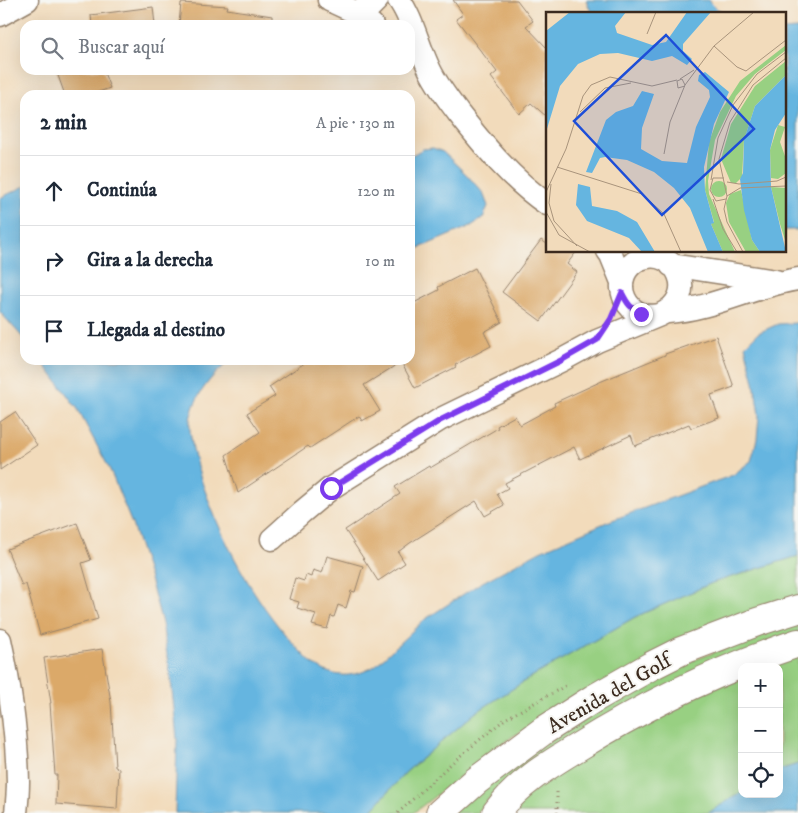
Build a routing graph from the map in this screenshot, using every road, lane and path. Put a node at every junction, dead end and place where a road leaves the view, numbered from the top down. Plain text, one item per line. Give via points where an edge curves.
1 (27, 0) edge
2 (329, 0) edge
3 (377, 0) edge
4 (398, 0) edge
5 (0, 14) edge
6 (364, 19) edge
7 (409, 20) edge
8 (415, 34) edge
9 (415, 57) edge
10 (428, 68) junction
11 (546, 203) edge
12 (609, 252) edge
13 (654, 258) edge
14 (789, 280) edge
15 (622, 288) junction
16 (664, 313) junction
17 (597, 340) junction
18 (272, 539) dead end
19 (798, 609) edge
20 (0, 640) edge
21 (798, 643) edge
22 (16, 813) edge
23 (440, 813) edge
24 (496, 813) edge

1 - 5 street
2 - 6 street
3 - 6 street
4 - 7 street
8 - 10 street
9 - 10 street
10 - 11 street via 478,138 511,174
12 - 15 street
13 - 14 street
13 - 15 street via 645,257 630,266 624,274
13 - 16 street via 677,272 681,280 679,298
14 - 16 street via 708,305
15 - 16 street via 626,302 641,314
15 - 17 street via 611,319
16 - 17 street
17 - 18 street via 399,445 331,488
19 - 23 street, Avenida del Golf via 681,651 593,699 543,731 476,781
20 - 22 street via 15,734
21 - 24 street, Avenida del Golf via 713,675 613,726 546,767 508,797

